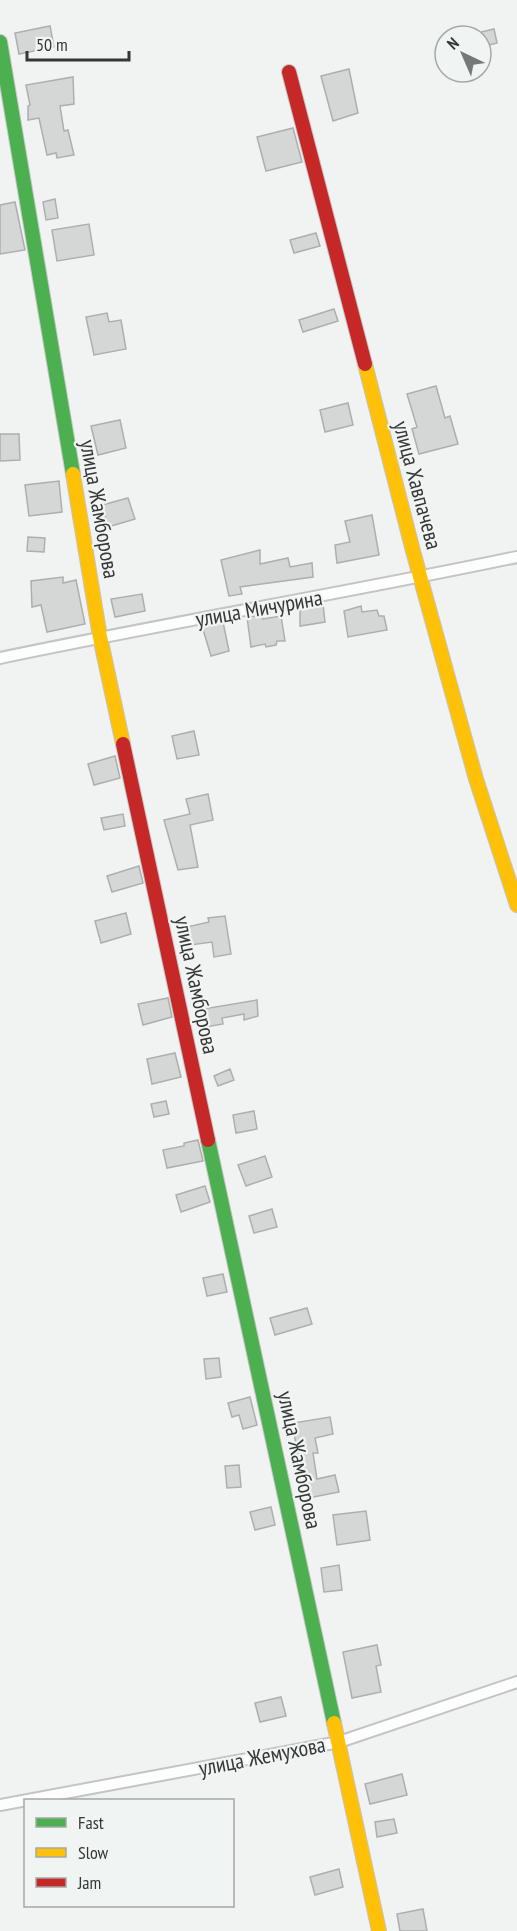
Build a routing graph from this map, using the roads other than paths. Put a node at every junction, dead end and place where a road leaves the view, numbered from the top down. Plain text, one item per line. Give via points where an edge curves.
1 (0, 42) edge
2 (289, 72) dead end
3 (517, 557) edge
4 (420, 577) junction
5 (100, 637) junction
6 (0, 658) edge
7 (517, 905) edge
8 (517, 1682) edge
9 (339, 1742) junction
10 (32, 1799) edge
11 (24, 1801) edge
12 (0, 1805) edge
13 (379, 1931) edge

1 - 5 street, улица Жамборова
2 - 4 street, улица Хавпачева
3 - 4 street, улица Мичурина
4 - 5 street, улица Мичурина
4 - 7 street, улица Хавпачева via 476,779
5 - 6 street, улица Мичурина
5 - 9 street, улица Жамборова
8 - 9 street, улица Жемухова
9 - 10 street, улица Жемухова
9 - 13 street, улица Жамборова
11 - 12 street, улица Жемухова

